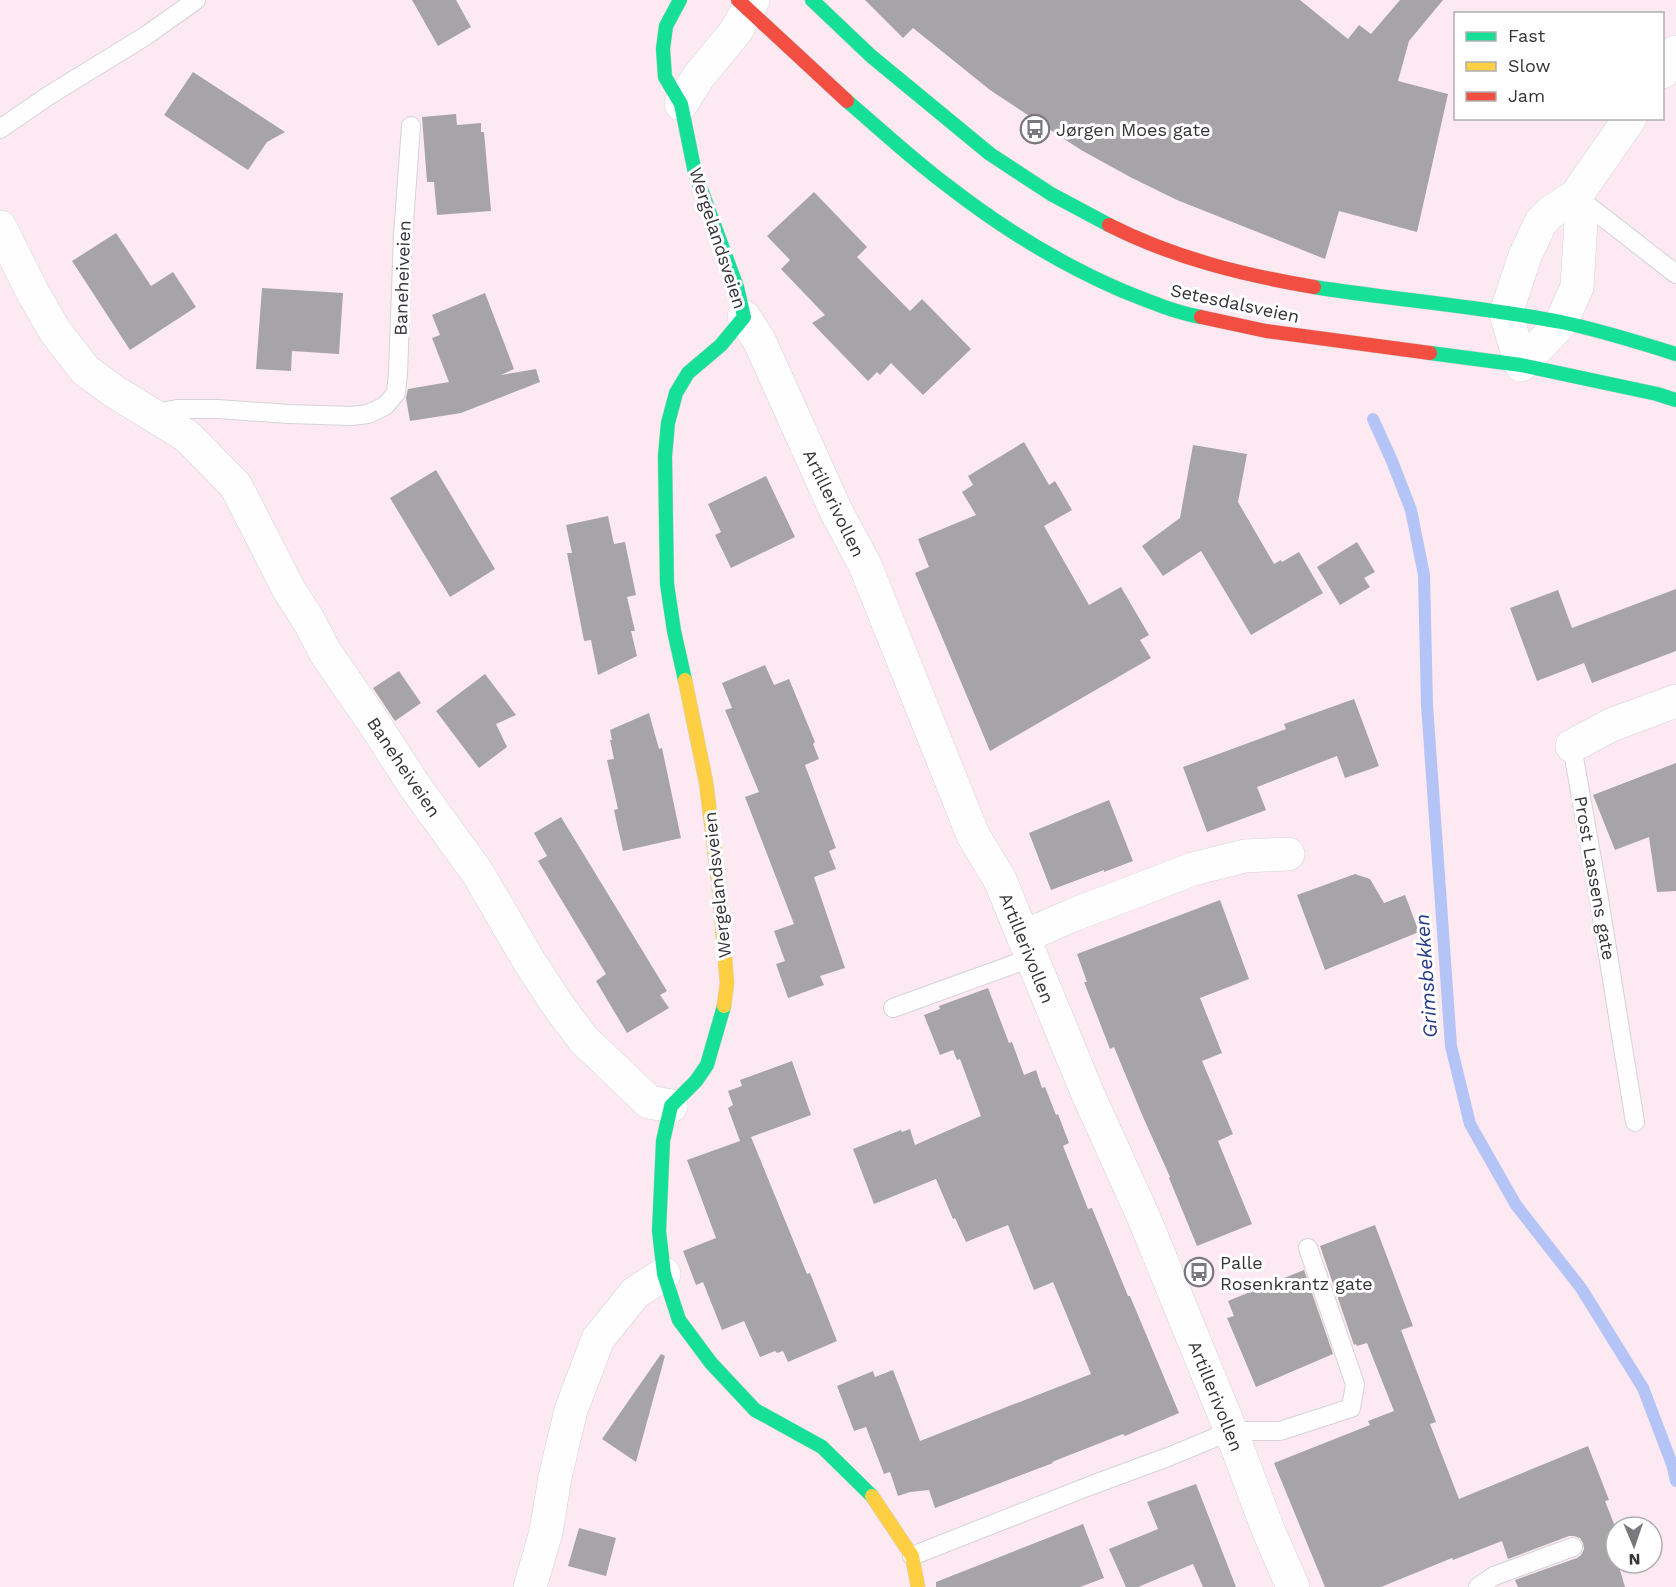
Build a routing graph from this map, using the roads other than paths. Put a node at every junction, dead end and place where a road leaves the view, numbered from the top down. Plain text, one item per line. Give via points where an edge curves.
1 (196, 0) edge
2 (680, 0) edge
3 (812, 0) edge
4 (746, 3) edge
5 (1676, 52) edge
6 (1664, 69) edge
7 (681, 104) junction
8 (1629, 120) edge
9 (411, 126) dead end
10 (0, 129) edge
11 (1576, 196) junction
12 (0, 227) edge
13 (1676, 274) edge
14 (1506, 313) junction
15 (744, 317) junction
16 (1561, 322) junction
17 (1676, 354) edge
18 (1521, 365) junction
19 (1676, 400) edge
20 (152, 414) junction
21 (1676, 701) edge
22 (1572, 746) joint
23 (1288, 854) dead end
24 (1027, 948) junction
25 (893, 1008) dead end
26 (671, 1106) junction
27 (1635, 1122) dead end
28 (1308, 1248) dead end
29 (664, 1274) junction
30 (1231, 1431) junction
31 (1573, 1547) dead end
32 (912, 1556) junction
33 (530, 1587) edge
34 (918, 1587) edge
35 (1293, 1587) edge
36 (1478, 1587) edge

1 - 10 lane
2 - 7 main road, Wergelandsveien via 666,26 663,49 665,77
3 - 14 main road, Setesdalsveien via 872,57 990,154 1114,228 1206,263 1253,276
4 - 7 street via 736,31
4 - 18 main road, Setesdalsveien via 834,90 947,186 1088,276 1195,316 1266,332
5 - 6 street
7 - 15 main road, Wergelandsveien via 695,173 737,287
8 - 11 street
9 - 20 lane, Baneheiveien via 398,374 396,393 385,406 351,416 218,408
11 - 13 lane
11 - 14 street via 1541,222
11 - 16 street via 1581,222 1577,287
12 - 20 street, Baneheiveien via 55,331 85,370
14 - 16 main road, Setesdalsveien
14 - 18 street
15 - 24 street, Artillerivollen via 759,340 836,511 865,565 973,835 1000,880
15 - 26 main road, Wergelandsveien via 721,345 688,373 676,393 668,423 667,584 706,782 727,983 706,1065
16 - 17 main road, Setesdalsveien
16 - 18 street
18 - 19 main road, Setesdalsveien
20 - 26 street, Baneheiveien via 187,436 236,486 325,652 477,872 529,961 583,1039 649,1102
21 - 22 street, Prost Lassens gate via 1611,725
22 - 27 lane, Prost Lassens gate
23 - 24 street via 1245,856 1193,869 1074,915
24 - 25 lane
24 - 30 street, Artillerivollen
26 - 29 main road via 663,1142 659,1197
28 - 30 lane via 1355,1384 1351,1408 1280,1431
29 - 32 main road via 679,1320 711,1363 755,1410 822,1448 875,1499
29 - 33 street via 635,1293 598,1339 571,1410 546,1532
30 - 32 lane
30 - 35 street, Artillerivollen
31 - 36 lane via 1494,1576
32 - 34 main road

